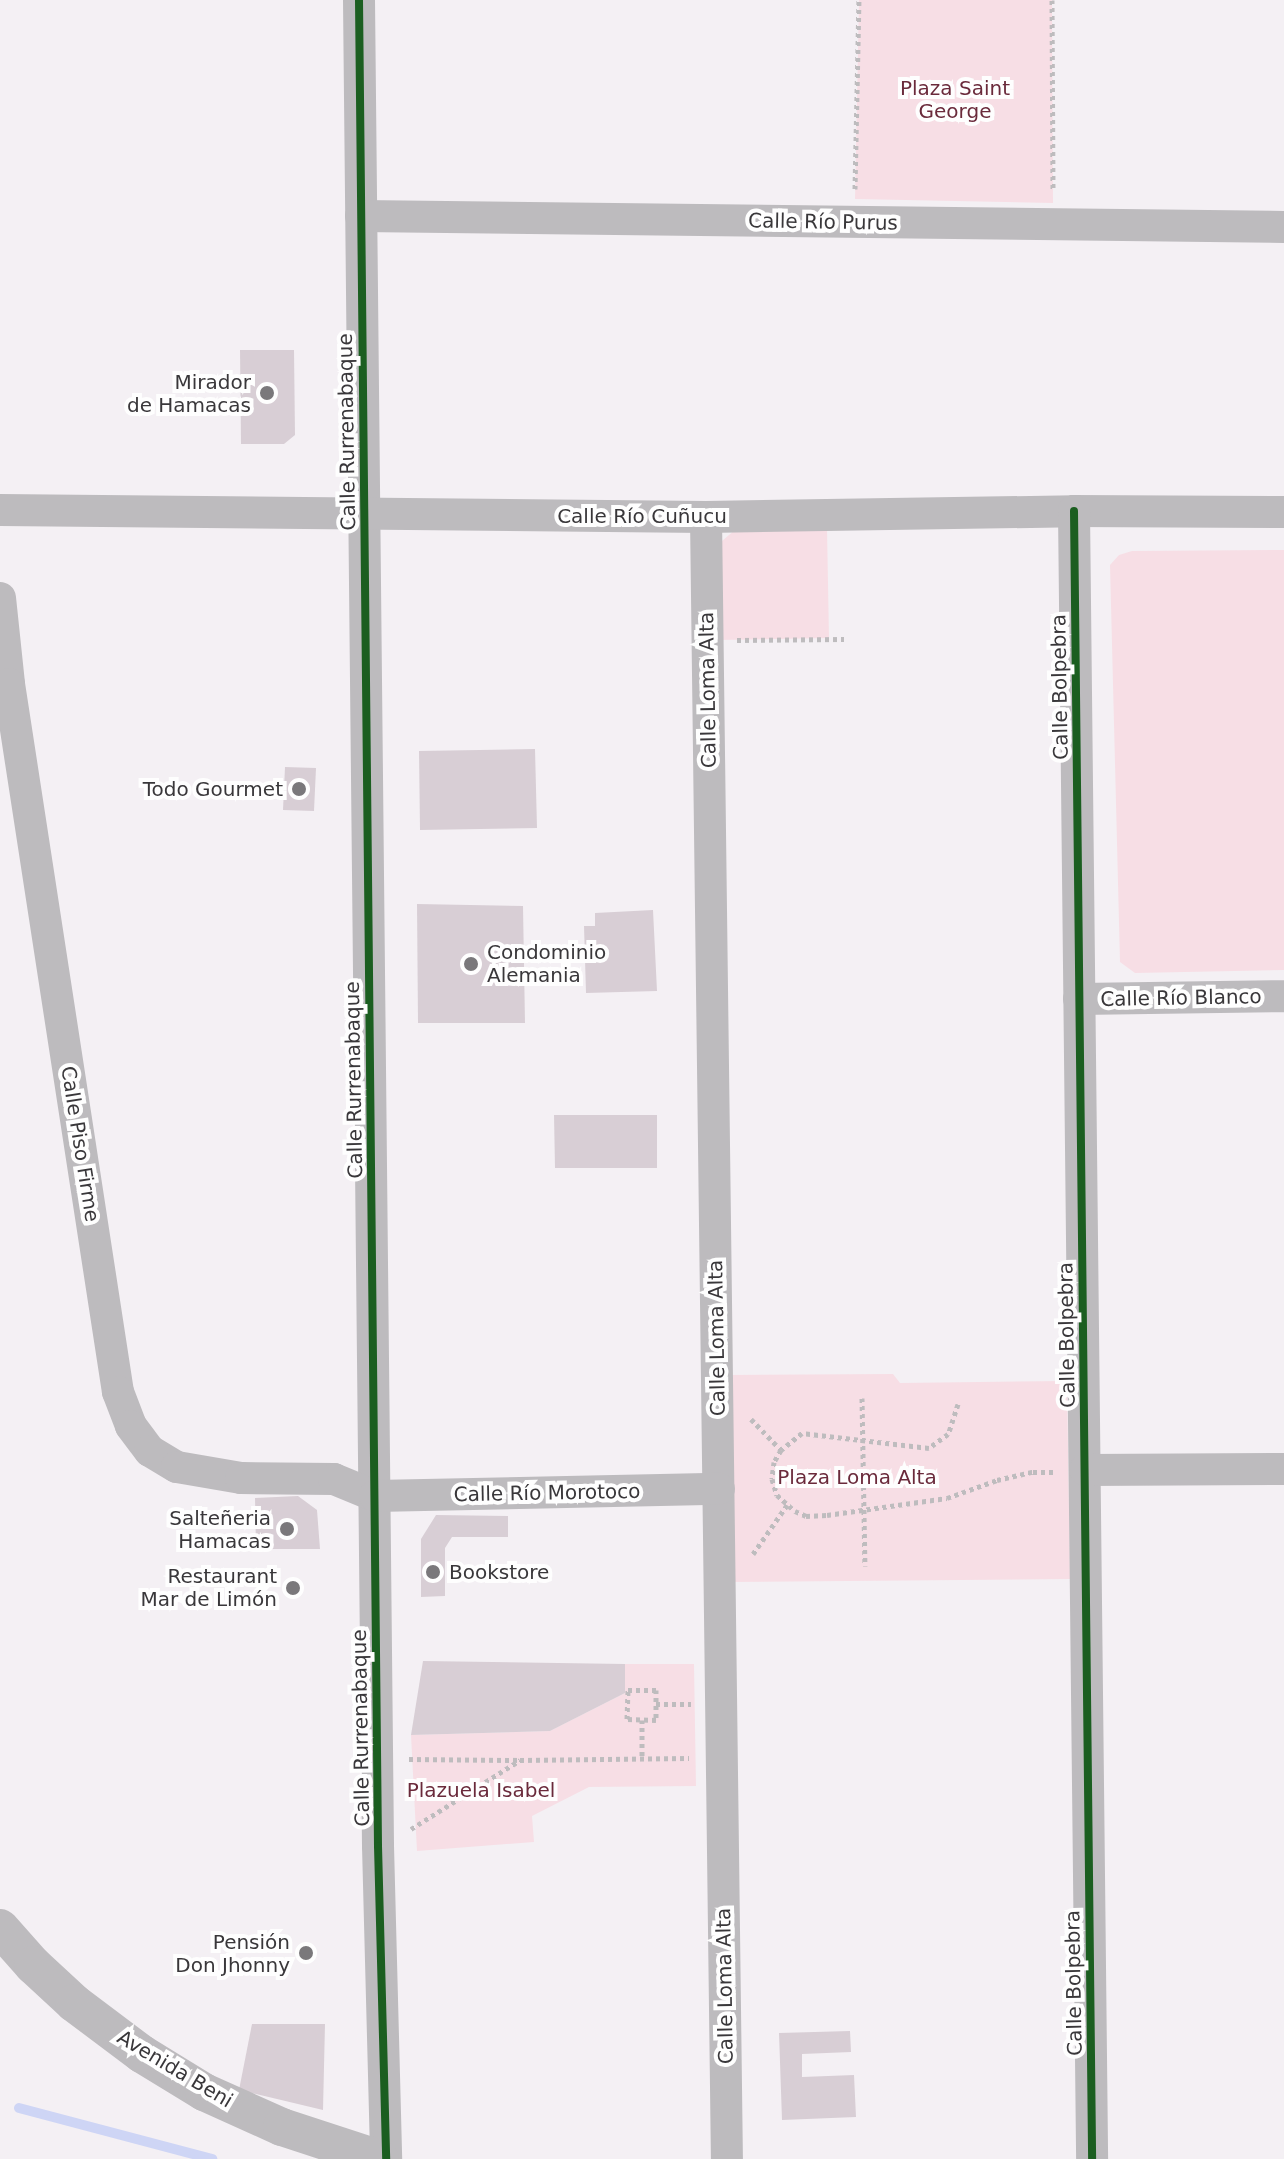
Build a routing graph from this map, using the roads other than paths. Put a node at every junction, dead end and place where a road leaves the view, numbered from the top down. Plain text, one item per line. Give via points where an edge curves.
1 (359, 0) edge
2 (361, 216) junction
3 (1284, 227) edge
4 (0, 510) edge
5 (1074, 511) junction
6 (1284, 512) edge
7 (364, 513) junction
8 (706, 517) junction
9 (0, 598) edge
10 (1284, 996) edge
11 (1079, 999) junction
12 (1284, 1469) edge
13 (1085, 1470) junction
14 (719, 1489) junction
15 (375, 1496) junction
16 (0, 1928) edge
17 (383, 2159) edge
18 (727, 2159) edge
19 (1092, 2159) edge

1 - 2 street, Calle Rurrenabaque
2 - 3 street, Calle Río Purus
2 - 7 street, Calle Rurrenabaque
4 - 7 street, Calle Río Cuñucu
5 - 6 street, Calle Río Cuñucu
5 - 8 street, Calle Río Cuñucu
5 - 11 street, Calle Bolpebra
7 - 8 street, Calle Río Cuñucu
7 - 15 street, Calle Rurrenabaque
8 - 14 street, Calle Loma Alta
9 - 15 street, Calle Piso Firme via 118,1392 131,1426 150,1451 177,1467 241,1478 334,1479
10 - 11 street, Calle Río Blanco
11 - 13 street, Calle Bolpebra
12 - 13 street
13 - 19 street, Calle Bolpebra
14 - 15 street, Calle Río Morotoco
14 - 18 street, Calle Loma Alta
15 - 17 street, Calle Rurrenabaque
16 - 17 street, Avenida Beni via 74,2003 204,2092 282,2127

